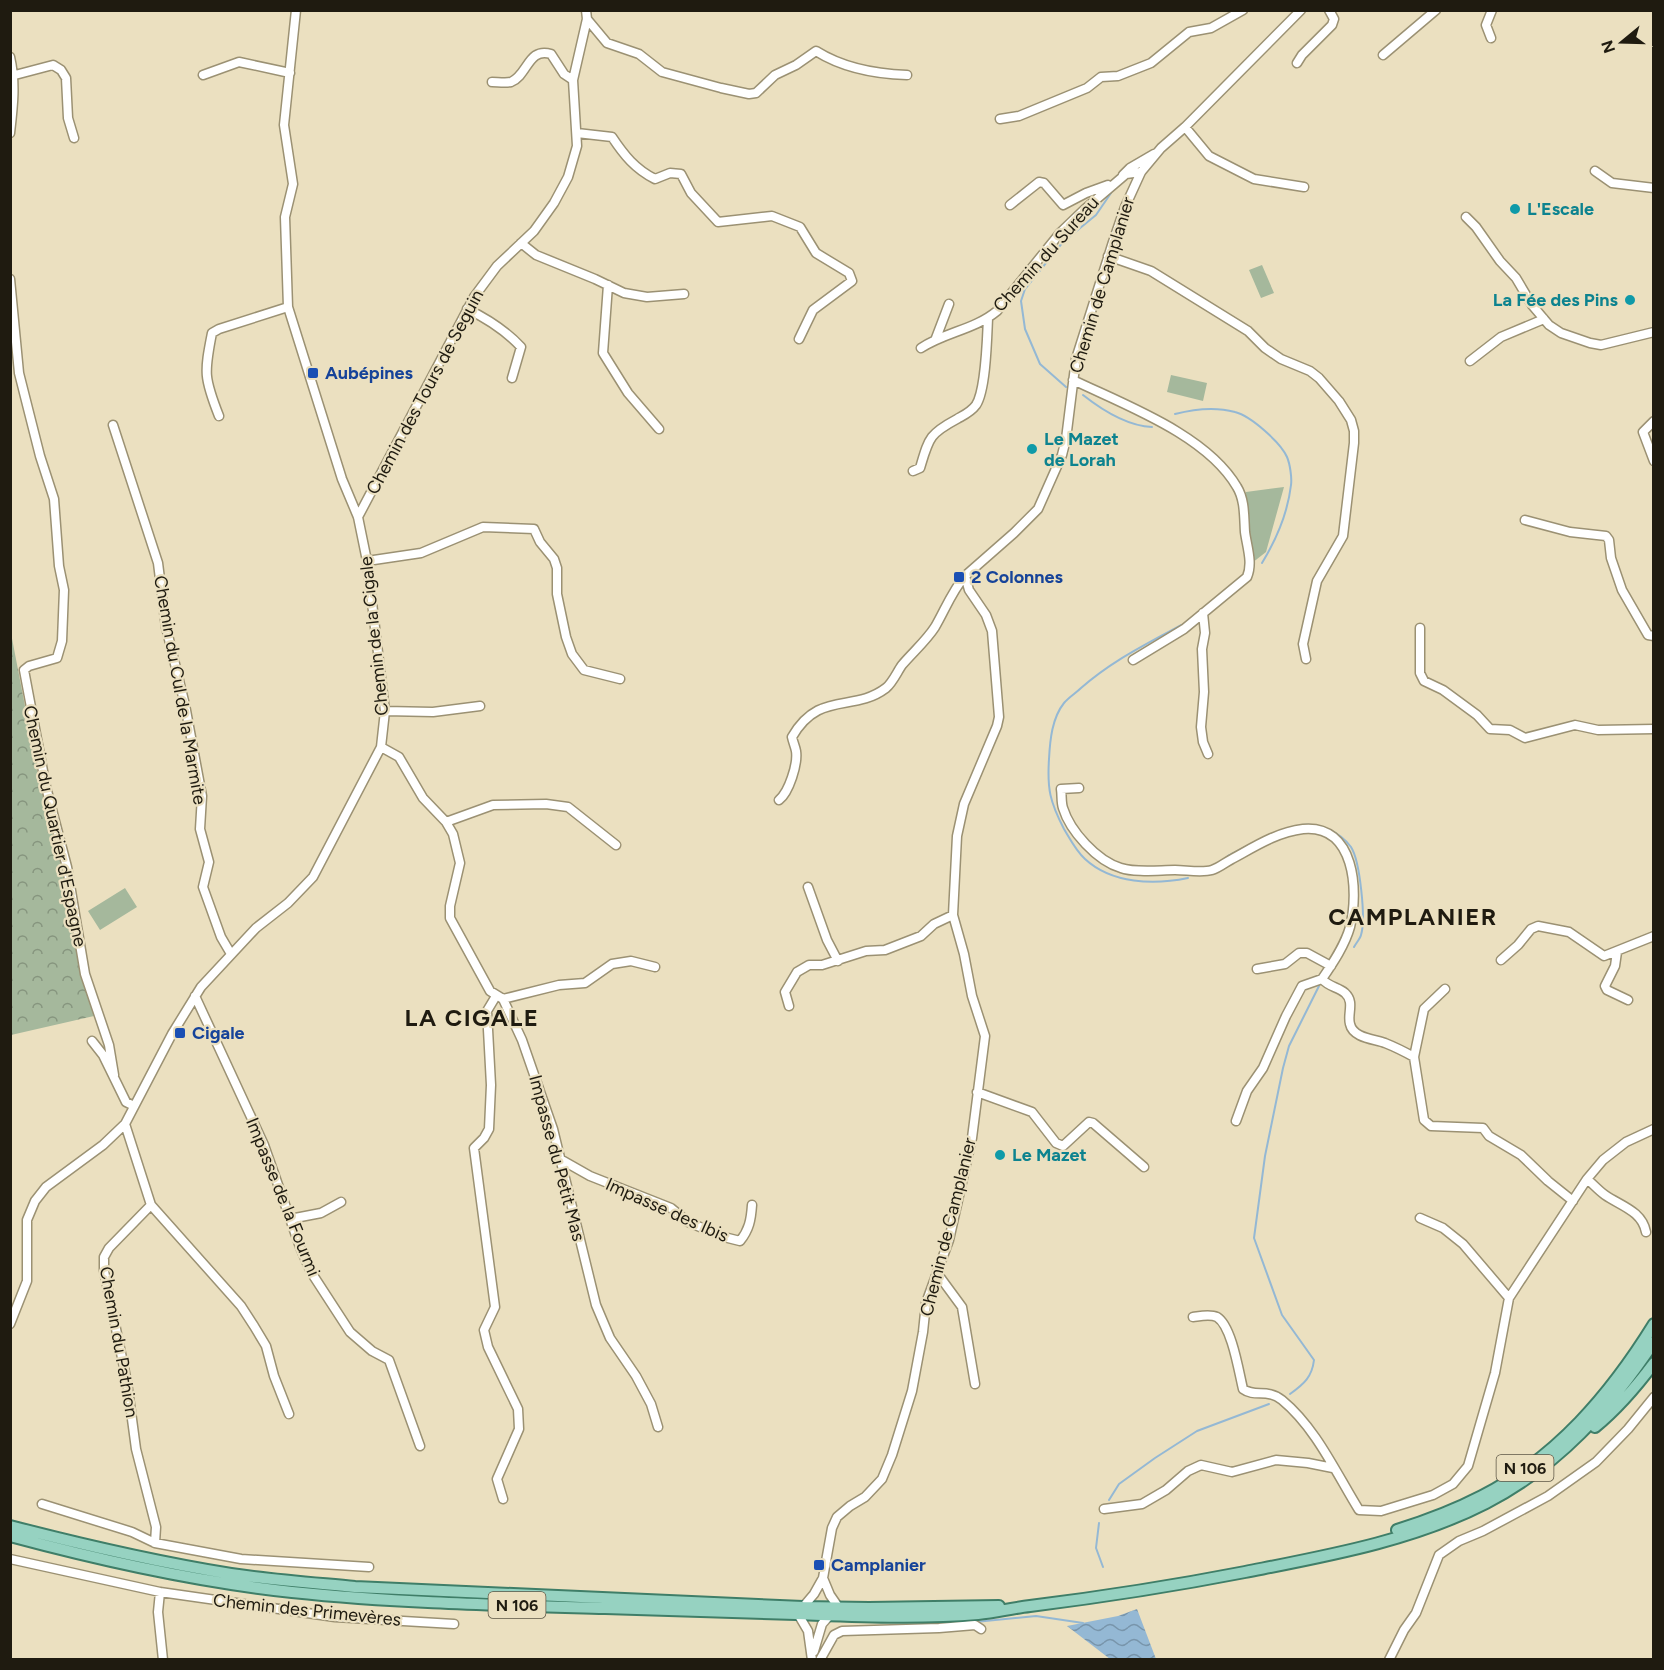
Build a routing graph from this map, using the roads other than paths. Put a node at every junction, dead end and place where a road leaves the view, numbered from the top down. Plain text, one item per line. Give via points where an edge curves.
1 (296, 10) edge
2 (1243, 10) edge
3 (1301, 10) edge
4 (1329, 10) edge
5 (1436, 10) edge
6 (1491, 10) edge
7 (587, 15) edge
8 (1491, 38) dead end
9 (1383, 55) dead end
10 (10, 57) edge
11 (1297, 63) dead end
12 (290, 73) junction
13 (15, 75) junction
14 (203, 75) dead end
15 (907, 75) dead end
16 (573, 80) junction
17 (492, 82) dead end
18 (1000, 119) dead end
19 (1185, 127) junction
20 (10, 133) edge
21 (578, 133) junction
22 (74, 138) dead end
23 (1155, 154) junction
24 (1595, 171) dead end
25 (1141, 172) junction
26 (1117, 181) junction
27 (1135, 183) junction
28 (1304, 188) dead end
29 (1653, 188) edge
30 (1010, 206) dead end
31 (1466, 217) dead end
32 (521, 243) junction
33 (1108, 256) junction
34 (10, 279) edge
35 (608, 285) junction
36 (684, 294) dead end
37 (949, 304) dead end
38 (288, 307) junction
39 (467, 309) junction
40 (988, 318) junction
41 (1544, 319) junction
42 (1653, 332) edge
43 (936, 338) junction
44 (799, 339) dead end
45 (921, 348) dead end
46 (1470, 361) dead end
47 (512, 378) dead end
48 (1073, 380) junction
49 (219, 416) dead end
50 (1653, 421) edge
51 (113, 425) dead end
52 (659, 429) dead end
53 (1653, 461) edge
54 (913, 471) dead end
55 (358, 517) junction
56 (1525, 520) dead end
57 (367, 561) junction
58 (965, 576) junction
59 (1203, 614) junction
60 (1420, 628) dead end
61 (1653, 636) edge
62 (1306, 659) dead end
63 (1133, 660) dead end
64 (620, 679) dead end
65 (480, 706) dead end
66 (385, 711) junction
67 (1653, 729) edge
68 (381, 747) junction
69 (1208, 754) dead end
70 (1079, 788) dead end
71 (779, 800) dead end
72 (446, 822) junction
73 (616, 845) dead end
74 (808, 887) dead end
75 (953, 915) junction
76 (1653, 936) edge
77 (1617, 952) junction
78 (231, 954) junction
79 (1501, 960) dead end
80 (838, 961) junction
81 (1331, 966) junction
82 (655, 967) dead end
83 (1257, 969) dead end
84 (1325, 982) junction
85 (1445, 989) dead end
86 (195, 996) junction
87 (499, 998) junction
88 (1628, 1000) dead end
89 (789, 1006) dead end
90 (92, 1041) dead end
91 (1414, 1058) junction
92 (114, 1075) junction
93 (977, 1092) junction
94 (134, 1106) junction
95 (1236, 1122) dead end
96 (125, 1124) junction
97 (1653, 1129) edge
98 (560, 1159) junction
99 (1144, 1167) dead end
100 (1587, 1179) junction
101 (1573, 1201) junction
102 (341, 1202) dead end
103 (150, 1205) junction
104 (752, 1205) dead end
105 (1420, 1218) dead end
106 (290, 1219) junction
107 (1646, 1232) dead end
108 (937, 1273) junction
109 (1509, 1298) junction
110 (1193, 1317) dead end
111 (10, 1324) edge
112 (1653, 1324) edge
113 (1653, 1342) edge
114 (1653, 1363) edge
115 (975, 1384) dead end
116 (1653, 1397) edge
117 (289, 1414) dead end
118 (658, 1427) dead end
119 (1579, 1437) junction
120 (420, 1446) dead end
121 (1333, 1468) junction
122 (503, 1500) dead end
123 (42, 1504) dead end
124 (1104, 1509) dead end
125 (10, 1526) edge
126 (10, 1537) edge
127 (155, 1543) junction
128 (1350, 1550) junction
129 (10, 1559) edge
130 (369, 1567) dead end
131 (823, 1578) junction
132 (160, 1592) junction
133 (1029, 1606) junction
134 (839, 1608) junction
135 (800, 1611) junction
136 (829, 1616) junction
137 (454, 1624) dead end
138 (981, 1629) dead end
139 (163, 1659) edge
140 (814, 1659) edge
141 (1389, 1659) edge

1 - 12 street, Chemin de la Cigale
2 - 18 street via 1211,28 1189,32 1151,63 1118,76 1101,77 1087,88 1019,116
3 - 19 street, Chemin de Camplanier
4 - 11 street via 1332,25
5 - 9 street
6 - 8 street via 1486,25
7 - 15 street via 607,43 639,54 662,72 749,94 816,51 860,69
7 - 16 street, Chemin des Tours de Seguin
10 - 13 street
12 - 14 street via 239,62
12 - 38 street, Chemin de la Cigale via 284,125 292,184 285,217
13 - 20 street
13 - 22 street via 53,65 61,70 66,78 68,118
16 - 17 street via 546,52 532,58 511,82
16 - 21 street, Chemin des Tours de Seguin
19 - 23 street, Chemin de Camplanier
19 - 28 street via 1209,156 1254,179
21 - 32 street, Chemin des Tours de Seguin via 568,177 542,220
21 - 44 street via 612,137 624,156 654,179 681,174 691,193 718,222 772,216 800,227 816,253 849,273 852,281 813,310
23 - 25 street, Chemin de Camplanier
23 - 26 street, Chemin du Sureau via 1130,168
24 - 29 street via 1612,183
25 - 26 street, Chemin du Sureau via 1126,174
25 - 27 street, Chemin de Camplanier
26 - 27 street
26 - 30 street via 1063,205 1040,182
26 - 40 street, Chemin du Sureau via 1060,233
27 - 33 street, Chemin de Camplanier
31 - 41 street
32 - 35 street via 536,255
32 - 39 street, Chemin des Tours de Seguin via 497,266
33 - 48 street, Chemin de Camplanier
33 - 62 street via 1150,271 1248,331 1269,351 1310,371 1351,420 1354,432 1343,536 1317,581 1303,644
34 - 92 street, Chemin du Quartier d'Espagne via 19,373 54,499 64,590 62,641 57,658 24,670 46,787 68,867 85,974 109,1045
35 - 36 street via 647,297
35 - 52 street via 603,353 628,393
37 - 43 street
38 - 49 street via 212,333 206,378
38 - 55 street, Chemin de la Cigale via 342,479
39 - 47 street via 509,334 521,347
39 - 55 street, Chemin des Tours de Seguin
40 - 43 street, Chemin du Sureau
40 - 54 street via 986,363 978,403 937,430 928,442 920,468
41 - 42 street via 1561,333 1601,345
41 - 46 street via 1501,337
43 - 45 street, Chemin du Sureau
48 - 58 street, Chemin de Camplanier via 1062,454 1038,509
48 - 59 street via 1201,447 1237,486 1243,505 1249,572 1247,578
50 - 53 street via 1643,432
51 - 78 street, Chemin du Cul de la Marmite via 158,563 166,627 202,796 200,829 209,862 203,887
55 - 57 street, Chemin de la Cigale
56 - 61 street via 1570,532 1606,536 1622,590 1647,633
57 - 64 street via 421,553 483,527 534,529 554,559 557,594 572,654 584,670
57 - 66 street, Chemin de la Cigale
58 - 71 street via 934,628 885,689 821,708 796,729 792,737 796,755 790,786
58 - 75 street, Chemin de Camplanier via 992,631 999,717 964,804 957,836
59 - 63 street
59 - 69 street via 1201,727
60 - 67 street via 1420,673 1424,681 1443,690 1490,729 1509,727 1525,738 1575,725 1598,730
65 - 66 street via 433,712
66 - 68 street, Chemin de la Cigale
68 - 72 street, Impasse du Petit Mas via 399,757 423,798
68 - 78 street, Chemin de la Cigale via 313,877
70 - 81 street via 1061,789 1063,808 1079,838 1098,857 1121,869 1211,870 1277,836 1306,829 1330,836 1349,860 1355,885 1350,928
72 - 73 street via 493,806 546,804 568,807
72 - 87 street, Impasse du Petit Mas via 456,840 460,863 450,918 490,991
74 - 80 street
75 - 80 street via 921,936 885,950 866,951
75 - 93 street, Chemin de Camplanier via 985,1036
76 - 77 street
77 - 79 street via 1604,956 1569,933 1538,926
77 - 88 street via 1605,986
78 - 86 street, Chemin de la Cigale
80 - 89 street via 808,965 797,972 785,992
81 - 83 street via 1307,953 1299,953 1285,964
81 - 84 street
82 - 87 street via 631,961 612,964 585,983
84 - 91 street via 1346,993 1351,1001 1353,1030
84 - 95 street via 1302,986 1263,1068 1247,1091
85 - 91 street via 1424,1009
86 - 94 street, Chemin de la Cigale
86 - 106 street, Impasse de la Fourmi via 264,1145
87 - 98 street, Impasse du Petit Mas via 530,1060
87 - 122 street via 487,1011 489,1129 474,1148 495,1307 484,1330 488,1347 518,1409 519,1429 497,1479
90 - 92 street
91 - 101 street via 1424,1120 1431,1126 1483,1128
92 - 94 street via 126,1102
93 - 99 street via 1032,1112 1056,1143 1063,1146 1089,1122 1094,1123
93 - 108 street, Chemin de Camplanier via 972,1138 949,1239
94 - 96 street, Chemin de la Cigale
96 - 103 street
96 - 111 street, Chemin de la Cigale via 35,1200 27,1220 27,1281
97 - 100 street via 1626,1142
98 - 104 street, Impasse des Ibis via 590,1176 671,1208 688,1222 740,1241 751,1222
98 - 118 street, Impasse du Petit Mas via 599,1315 636,1376
100 - 101 street
100 - 107 street via 1632,1210 1644,1222
101 - 109 street
102 - 106 street via 321,1213
103 - 117 street via 241,1306 266,1346
103 - 127 street, Chemin du Pathion via 110,1248 104,1257 104,1271 136,1449 156,1527
105 - 109 street via 1443,1228 1463,1244
106 - 120 street, Impasse de la Fourmi via 311,1272 350,1332 389,1360
108 - 115 street via 962,1307
108 - 131 street, Chemin de Camplanier via 926,1304 912,1391 892,1455 882,1479 837,1517
109 - 121 street via 1495,1373 1468,1466 1453,1484 1433,1495 1380,1511 1359,1510
110 - 121 street via 1220,1319 1227,1328 1243,1389 1248,1393 1269,1393 1281,1400 1308,1426
112 - 128 main road, N 106 via 1600,1402 1546,1454 1474,1500
113 - 119 main road, N 106
114 - 119 main road via 1607,1417
116 - 141 street via 1596,1462 1548,1496 1439,1555 1416,1613
119 - 128 main road, N 106 via 1529,1477 1484,1504 1418,1531
121 - 124 street via 1276,1460 1232,1472 1201,1465 1142,1504
123 - 127 street
125 - 135 main road, N 106 via 143,1558 288,1581
126 - 135 main road, N 106 via 184,1576 300,1593 475,1604
127 - 130 street via 241,1559
128 - 133 main road, N 106 via 1142,1591
129 - 132 street, Chemin des Primevères
131 - 134 street
131 - 135 street, Chemin de Camplanier
132 - 137 street, Chemin des Primevères via 335,1617
132 - 139 street
133 - 134 main road, N 106
133 - 136 main road, N 106 via 940,1616
134 - 135 main road, N 106
135 - 136 main road, N 106
135 - 140 street
136 - 140 street via 822,1624
138 - 140 street via 975,1625 842,1631

